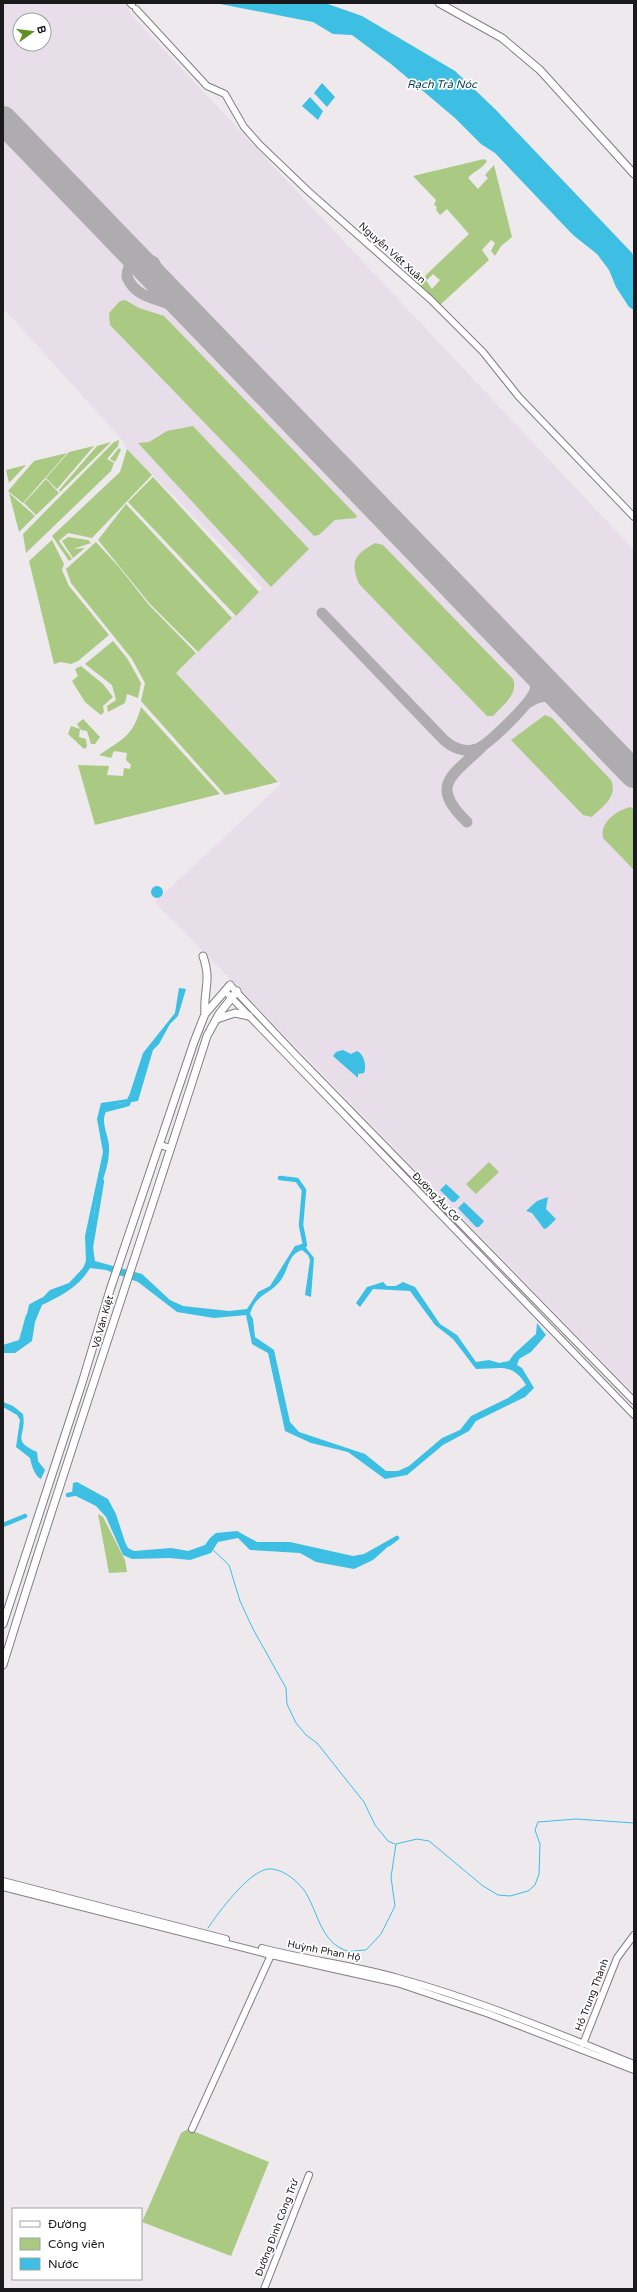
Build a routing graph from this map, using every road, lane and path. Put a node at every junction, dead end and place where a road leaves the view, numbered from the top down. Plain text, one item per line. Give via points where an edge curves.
1 (439, 3) edge
2 (133, 6) edge
3 (634, 174) edge
4 (634, 517) edge
5 (203, 956) dead end
6 (230, 985) joint
7 (225, 991) junction
8 (237, 991) junction
9 (232, 998) junction
10 (205, 1014) junction
11 (249, 1016) junction
12 (214, 1022) junction
13 (295, 1054) junction
14 (290, 1059) junction
15 (159, 1145) junction
16 (171, 1148) junction
17 (599, 1365) junction
18 (592, 1372) junction
19 (634, 1401) edge
20 (634, 1415) edge
21 (20, 1572) junction
22 (30, 1576) junction
23 (3, 1624) edge
24 (3, 1665) edge
25 (3, 1881) edge
26 (3, 1887) edge
27 (634, 1935) edge
28 (271, 1955) junction
29 (583, 2044) junction
30 (633, 2067) edge
31 (192, 2129) dead end
32 (308, 2175) dead end
33 (264, 2289) edge

1 - 3 main road via 502,38 540,70
2 - 4 street, Nguyễn Viết Xuân via 207,86 225,94 244,127 260,145 430,300 483,352 519,397
5 - 10 main road via 208,971
6 - 7 main road, Võ Văn Kiệt
6 - 8 street, Đường Âu Cơ
7 - 9 street, Đường Âu Cơ
7 - 10 main road, Võ Văn Kiệt
8 - 9 main road, Võ Văn Kiệt
8 - 13 street, Đường Âu Cơ
9 - 11 street, Đường Âu Cơ
9 - 12 main road, Võ Văn Kiệt
10 - 15 main road, Võ Văn Kiệt
11 - 12 main road via 230,1014
11 - 14 street, Đường Âu Cơ
12 - 16 main road, Võ Văn Kiệt via 207,1036
13 - 14 street
13 - 17 street, Đường Âu Cơ
14 - 18 street, Đường Âu Cơ
15 - 16 street
15 - 21 main road, Võ Văn Kiệt
16 - 22 main road, Võ Văn Kiệt
17 - 18 street
17 - 19 street, Đường Âu Cơ
18 - 20 street, Đường Âu Cơ
21 - 22 main road
21 - 23 main road, Võ Văn Kiệt
22 - 24 main road, Võ Văn Kiệt
25 - 29 street, Huỳnh Phan Hộ via 274,1951 393,1976
26 - 28 street, Huỳnh Phan Hộ
27 - 29 street, Hồ Trung Thành via 617,1958
28 - 30 street, Huỳnh Phan Hộ via 410,1987
28 - 31 street
29 - 30 street, Huỳnh Phan Hộ
32 - 33 street, Đường Đinh Công Trứ

